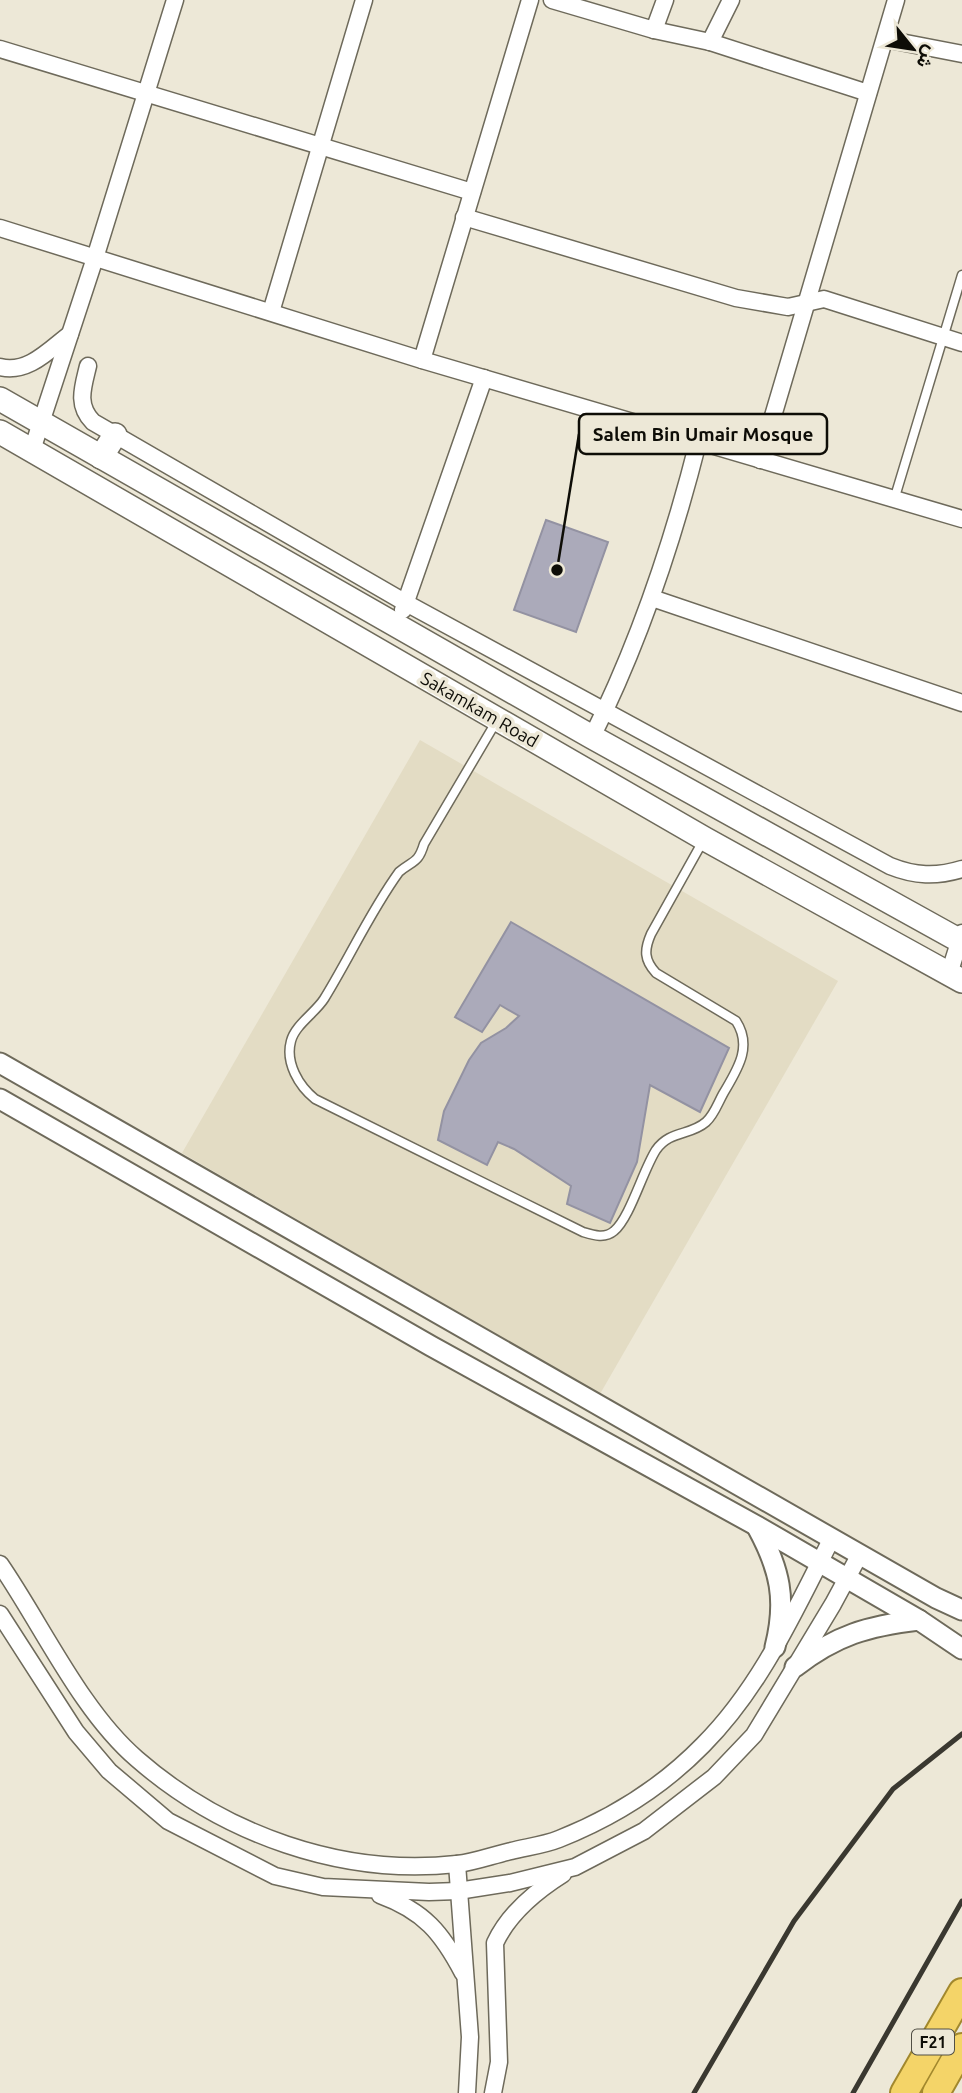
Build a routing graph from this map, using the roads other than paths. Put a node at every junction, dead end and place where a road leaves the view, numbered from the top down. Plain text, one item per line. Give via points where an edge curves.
1 (175, 0) edge
2 (364, 0) edge
3 (530, 0) edge
4 (552, 0) edge
5 (665, 0) edge
6 (731, 0) edge
7 (896, 0) edge
8 (654, 30) junction
9 (884, 39) junction
10 (710, 42) junction
11 (0, 49) edge
12 (962, 54) edge
13 (147, 93) junction
14 (868, 93) junction
15 (320, 146) junction
16 (472, 192) junction
17 (464, 217) junction
18 (0, 228) edge
19 (95, 258) junction
20 (962, 275) edge
21 (805, 303) junction
22 (271, 312) junction
23 (71, 334) junction
24 (943, 337) junction
25 (962, 343) edge
26 (422, 359) junction
27 (88, 366) dead end
28 (0, 367) edge
29 (484, 378) junction
30 (0, 399) edge
31 (41, 423) junction
32 (0, 432) edge
33 (115, 435) junction
34 (698, 442) junction
35 (32, 450) junction
36 (101, 457) junction
37 (760, 460) junction
38 (894, 499) junction
39 (962, 519) edge
40 (652, 598) junction
41 (406, 603) junction
42 (397, 627) junction
43 (962, 704) edge
44 (604, 713) junction
45 (498, 719) junction
46 (592, 737) junction
47 (705, 839) junction
48 (962, 869) edge
49 (961, 938) edge
50 (956, 978) edge
51 (0, 1063) edge
52 (0, 1099) edge
53 (757, 1526) junction
54 (832, 1538) junction
55 (860, 1554) junction
56 (819, 1563) junction
57 (0, 1564) edge
58 (846, 1579) junction
59 (962, 1610) edge
60 (0, 1614) edge
61 (919, 1620) junction
62 (775, 1647) junction
63 (962, 1649) edge
64 (795, 1667) junction
65 (457, 1864) junction
66 (575, 1867) junction
67 (365, 1890) junction
68 (458, 1891) junction
69 (468, 1981) junction
70 (962, 1992) edge
71 (962, 2047) edge
72 (467, 2093) edge
73 (493, 2093) edge
74 (904, 2093) edge
75 (936, 2093) edge

1 - 13 street
2 - 15 street
3 - 16 street
4 - 8 street
5 - 8 street
6 - 10 street
7 - 9 street
8 - 10 street
9 - 12 street
9 - 14 street
10 - 14 street
11 - 13 street
13 - 15 street
13 - 19 street
14 - 21 street
15 - 16 street
15 - 22 street
16 - 17 street
17 - 21 street via 736,298 788,307
17 - 26 street
18 - 19 street
19 - 22 street
19 - 23 street
20 - 24 lane
21 - 24 street via 824,299
21 - 37 street
22 - 26 street
23 - 28 street via 29,365
23 - 31 street
24 - 25 street
24 - 38 lane
26 - 29 street
27 - 33 street via 83,409 93,422
29 - 34 street
29 - 41 street
30 - 31 main road, Sakamkam Road
31 - 35 street
31 - 36 main road, Sakamkam Road
32 - 35 main road, Sakamkam Road
33 - 36 main road
33 - 41 street
34 - 37 street
34 - 40 street
35 - 45 main road, Sakamkam Road
36 - 42 main road, Sakamkam Road
37 - 38 street
38 - 39 street
40 - 43 street
40 - 44 street
41 - 42 street
41 - 44 street
42 - 46 main road, Sakamkam Road
44 - 46 street
44 - 48 street via 890,866 925,875
45 - 47 main road, Sakamkam Road
45 - 47 lane via 420,857 399,872 326,996 291,1040 289,1053 296,1077 315,1099 583,1231 605,1236 614,1232 657,1149 670,1136 694,1130 709,1120 743,1056 743,1031 736,1021 656,973 646,958 651,934
46 - 49 main road, Sakamkam Road
47 - 50 main road, Sakamkam Road
49 - 50 street
51 - 54 street
52 - 53 street
53 - 56 street
53 - 62 street via 781,1589
54 - 55 street
54 - 56 street
55 - 58 street
55 - 59 street
56 - 58 street
56 - 62 street
57 - 65 street via 97,1715 136,1758 189,1799 300,1850 400,1865
58 - 61 street
58 - 64 street
60 - 67 street via 76,1732 109,1771 168,1821 275,1876
61 - 63 street
61 - 64 street via 840,1638
62 - 65 street via 748,1691 704,1745 662,1782 557,1840
64 - 66 street via 754,1735 714,1777 644,1831
65 - 68 street
66 - 68 street
66 - 73 street via 524,1904 502,1927 495,1943 499,2062
67 - 68 street
67 - 69 street via 397,1901 432,1925
68 - 69 street
69 - 72 street
70 - 74 highway, F21
71 - 75 highway, F21

